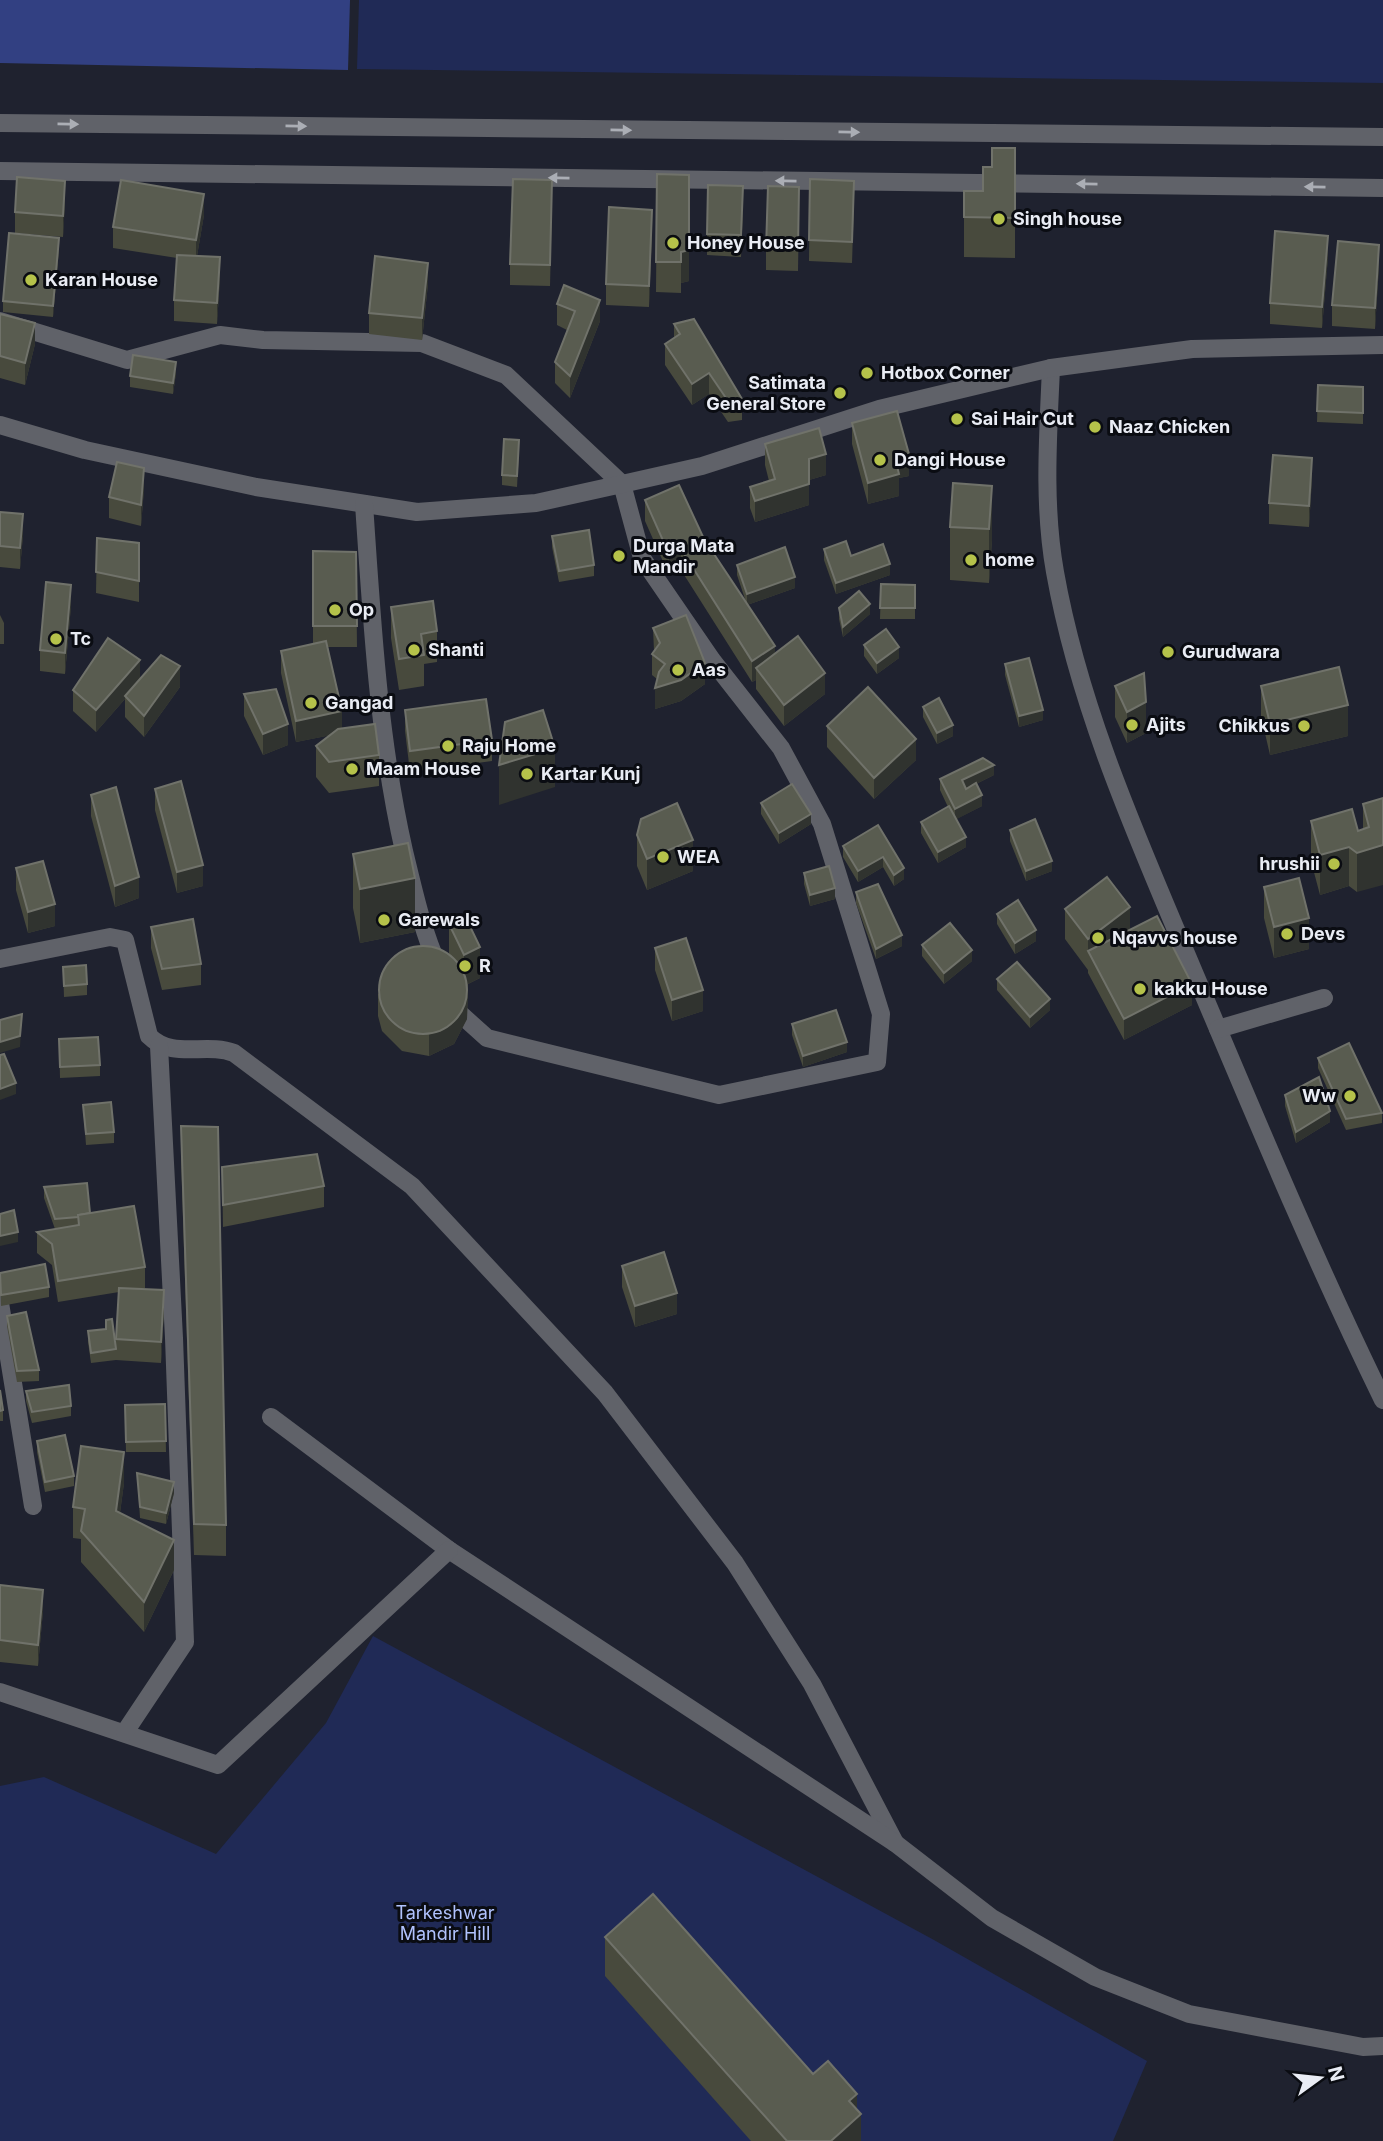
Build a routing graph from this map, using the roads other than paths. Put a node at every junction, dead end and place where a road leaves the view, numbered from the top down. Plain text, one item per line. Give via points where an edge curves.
1 (0, 123) edge
2 (1383, 137) edge
3 (0, 171) edge
4 (1383, 188) edge
5 (0, 321) edge
6 (1383, 345) edge
7 (1051, 369) junction
8 (0, 425) edge
9 (622, 484) junction
10 (364, 504) junction
11 (0, 959) edge
12 (1324, 998) dead end
13 (1218, 1029) junction
14 (159, 1045) junction
15 (0, 1303) edge
16 (1383, 1400) edge
17 (271, 1417) dead end
18 (33, 1506) dead end
19 (449, 1550) junction
20 (0, 1692) edge
21 (125, 1732) junction
22 (895, 1843) junction
23 (1383, 2046) edge

1 -> 2 street
4 -> 3 street
5 - 9 street via 127,360 220,335 422,343 506,375
6 - 7 street via 1192,349
7 - 9 street via 880,409 702,466
7 - 13 street via 1047,499 1054,571 1080,678 1128,818
8 - 10 street via 85,450 256,487
9 - 10 street via 536,503 417,512
9 - 10 street via 642,558 712,660 781,748 822,824 881,1014 877,1062 719,1095 487,1038 457,1011 422,930 392,795 375,663
11 - 14 street via 110,937 125,940 149,1036
12 - 13 street
13 - 16 street via 1323,1278
14 - 21 street via 185,1642
14 - 22 street via 234,1053 412,1186 596,1383 735,1563 812,1684
15 - 18 street
17 - 19 street
19 - 21 street via 218,1765
19 - 22 street
20 - 21 street
22 - 23 street via 992,1918 1095,1977 1189,2014 1363,2047

